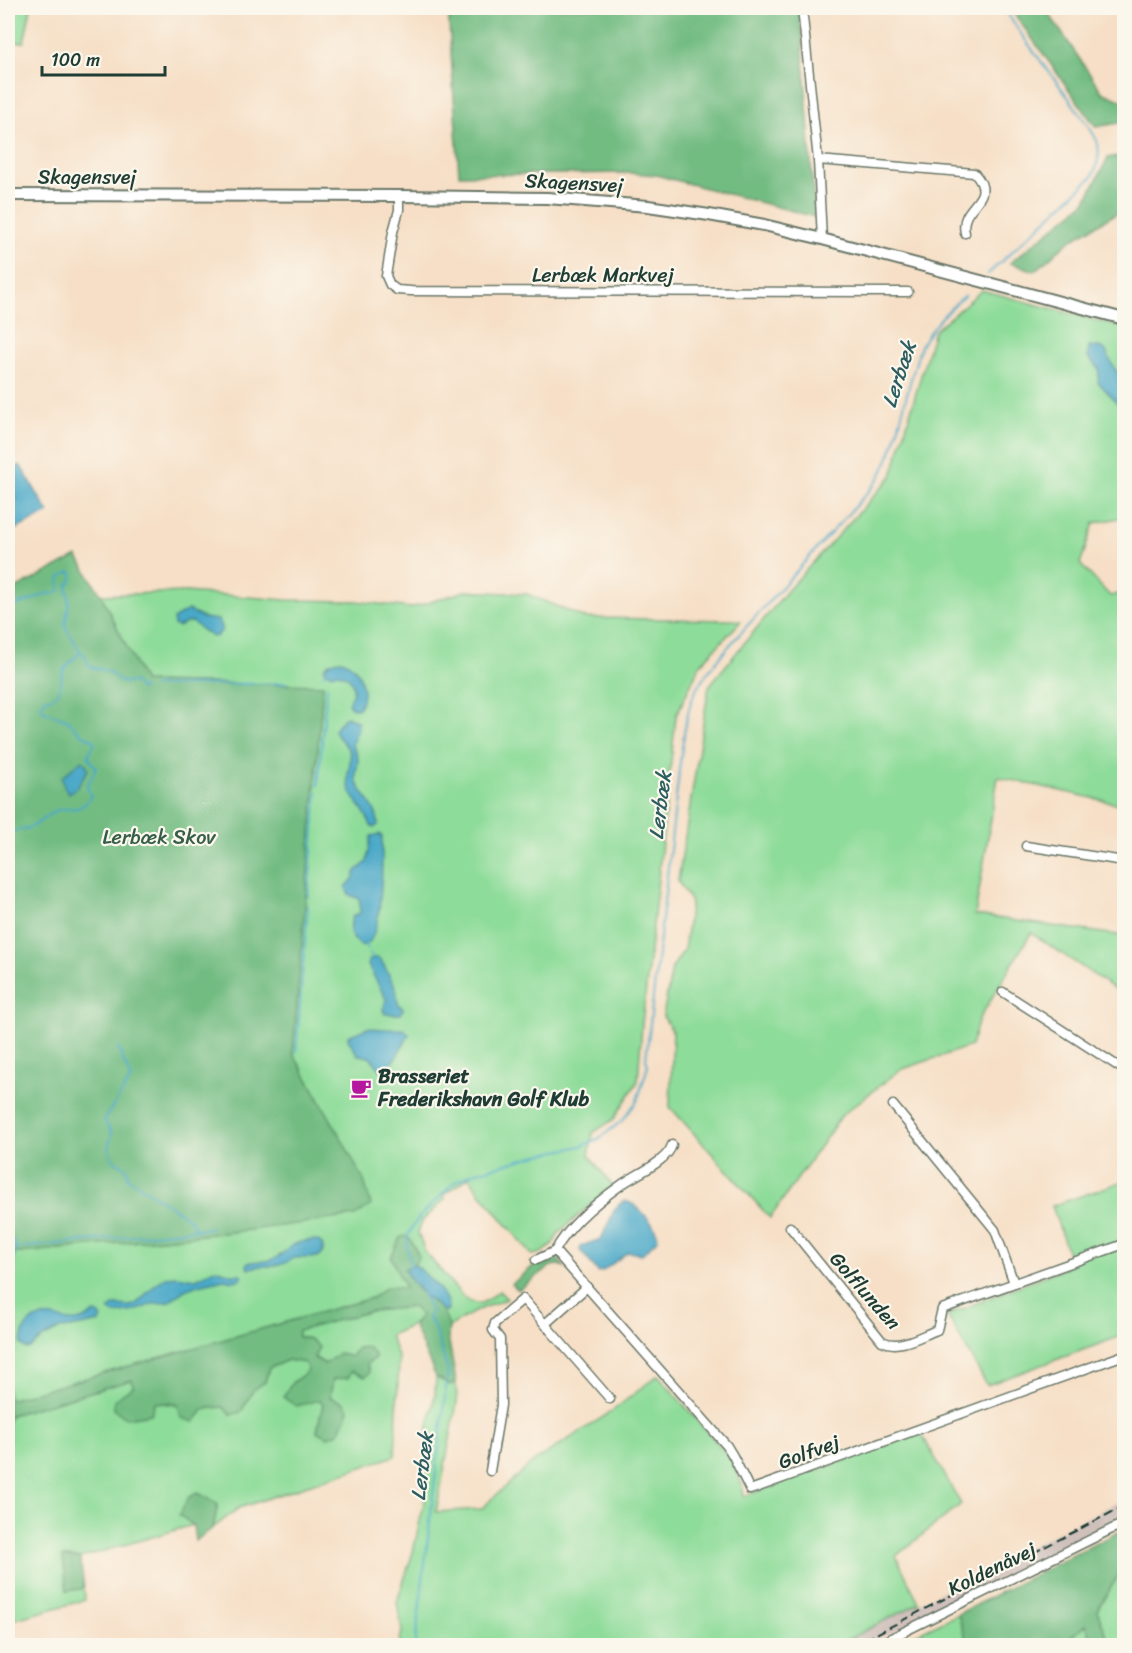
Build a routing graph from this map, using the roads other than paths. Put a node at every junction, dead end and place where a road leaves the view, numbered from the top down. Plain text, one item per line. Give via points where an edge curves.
1 (802, 8) edge
2 (818, 160) junction
3 (8, 195) edge
4 (399, 196) junction
5 (964, 233) dead end
6 (822, 239) junction
7 (908, 292) dead end
8 (1125, 319) edge
9 (1026, 846) dead end
10 (1125, 861) edge
11 (1003, 992) dead end
12 (1125, 1070) edge
13 (893, 1105) dead end
14 (672, 1145) dead end
15 (790, 1227) dead end
16 (1125, 1244) edge
17 (555, 1251) junction
18 (537, 1260) dead end
19 (1014, 1283) junction
20 (586, 1287) junction
21 (545, 1324) junction
22 (1125, 1355) edge
23 (610, 1399) dead end
24 (490, 1471) dead end
25 (1125, 1522) edge
26 (875, 1646) edge

1 - 2 street
2 - 5 street via 974,173 983,190 968,213
2 - 6 street
3 - 4 main road, Skagensvej
4 - 6 main road, Skagensvej via 616,203 709,215
4 - 7 street, Lerbæk Markvej via 386,276 397,290
6 - 8 main road, Skagensvej
9 - 10 street
11 - 12 street
13 - 19 street via 995,1230
14 - 17 street via 669,1153 578,1221
15 - 19 street, Golflunden via 882,1341 890,1345 937,1330 942,1309
16 - 19 street, Golflunden
17 - 18 street
17 - 20 street, Golfvej
20 - 21 street
20 - 22 street, Golfvej via 727,1446 750,1490
21 - 23 street
21 - 24 street via 523,1299 495,1323 493,1330 500,1339 501,1405
25 - 26 street, Koldenåvej

